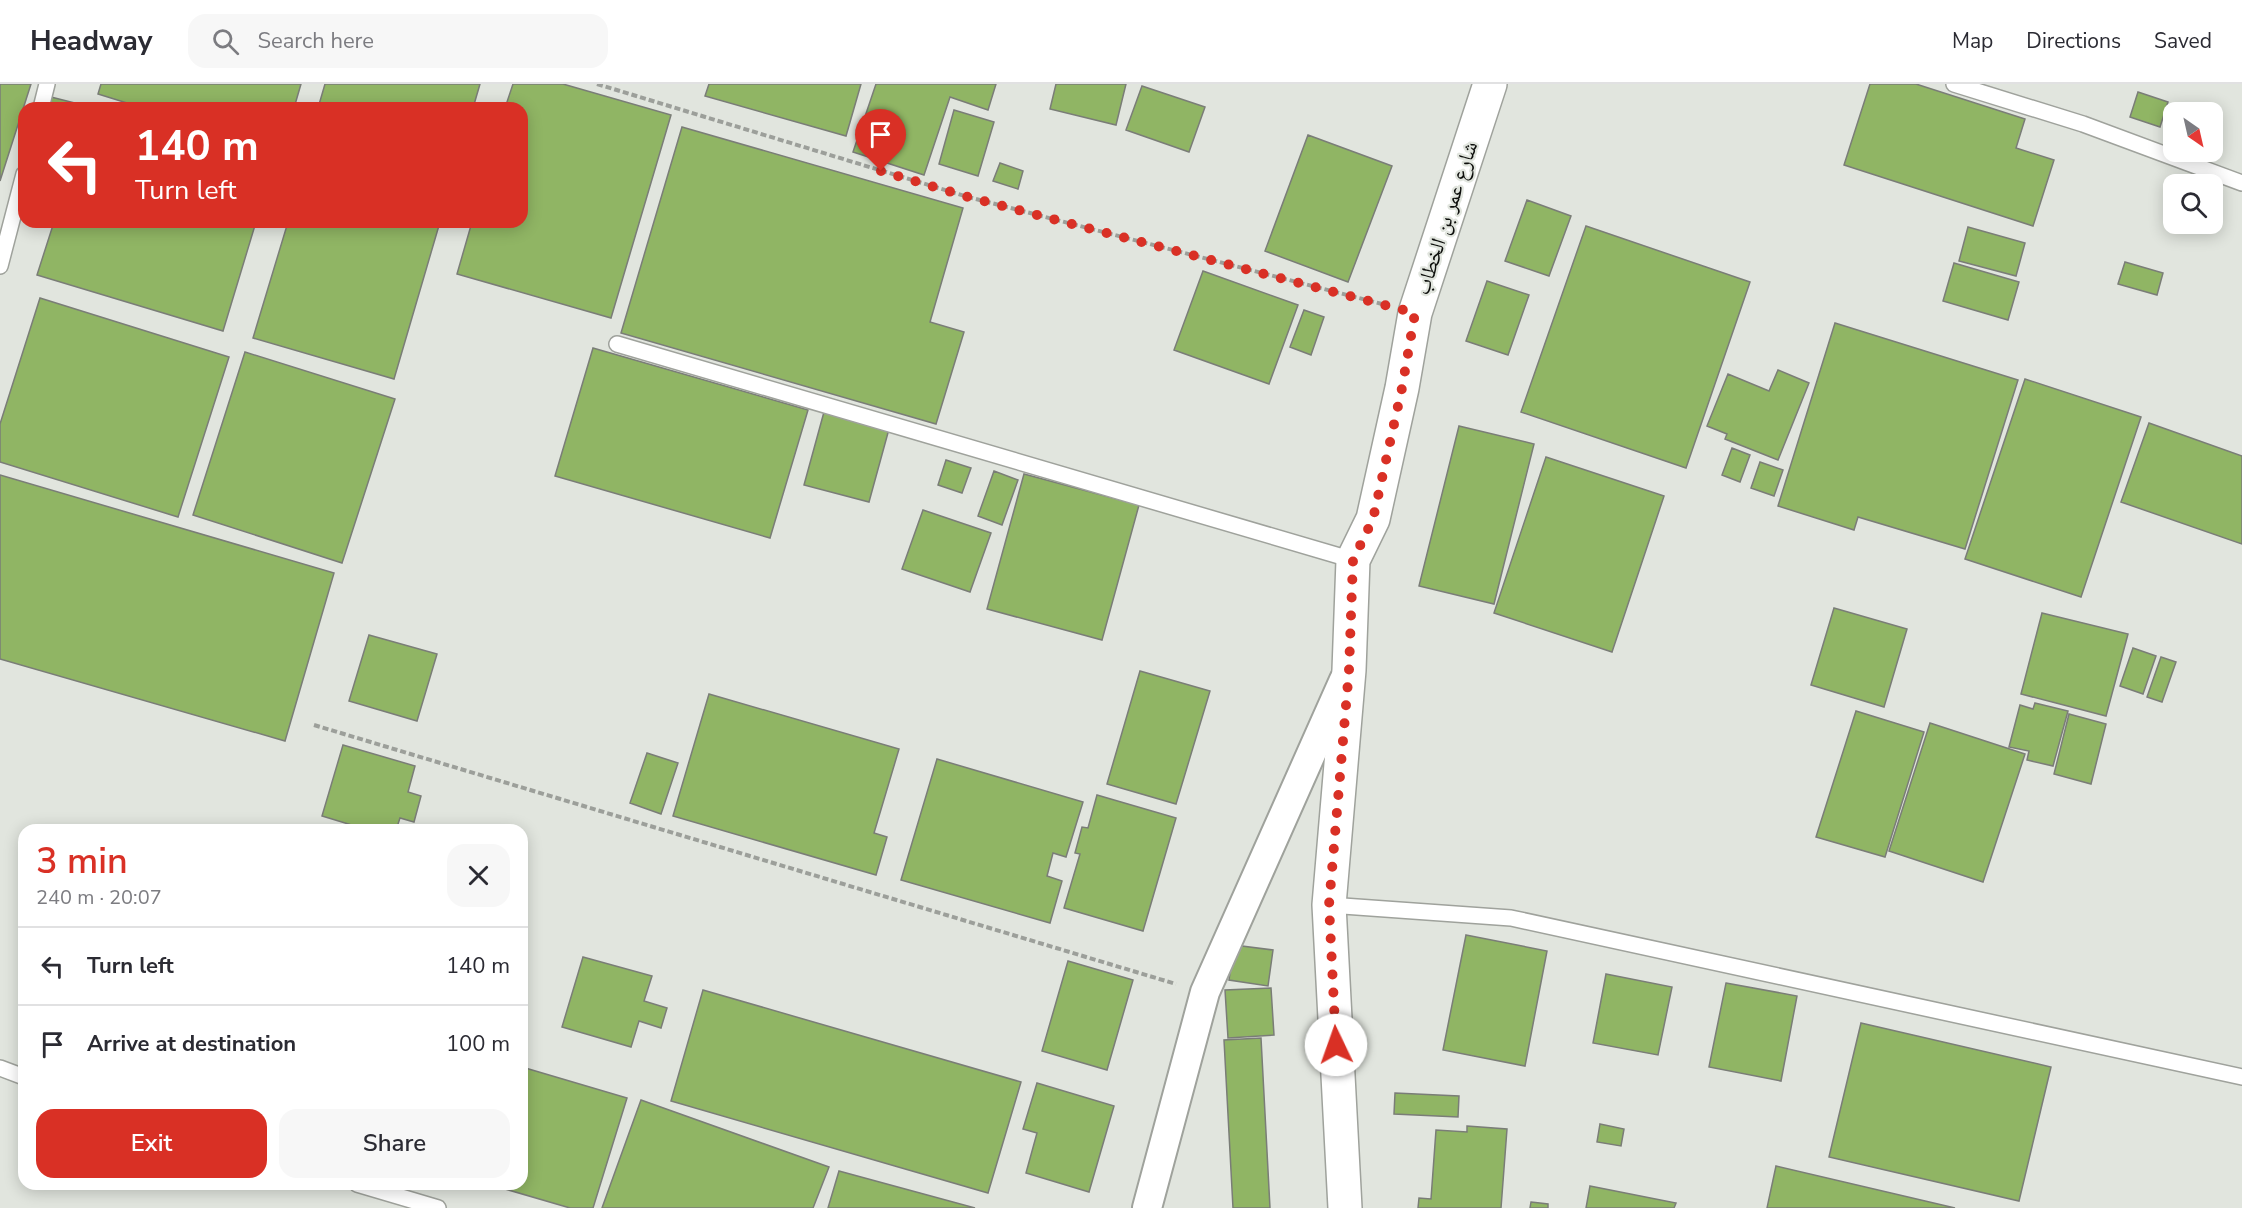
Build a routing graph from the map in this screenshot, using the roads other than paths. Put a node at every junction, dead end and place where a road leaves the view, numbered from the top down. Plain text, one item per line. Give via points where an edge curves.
1 (47, 84) edge
2 (1490, 84) edge
3 (1954, 84) edge
4 (42, 102) edge
5 (2242, 183) edge
6 (18, 197) edge
7 (0, 266) edge
8 (617, 344) dead end
9 (1353, 560) junction
10 (1349, 670) junction
11 (1329, 905) junction
12 (0, 1068) edge
13 (18, 1075) edge
14 (2242, 1077) edge
15 (377, 1190) edge
16 (438, 1208) edge
17 (1147, 1208) edge
18 (1345, 1208) edge

1 - 4 lane
2 - 9 main road, شارع عمر بن الخطاب via 1415,313 1373,519
3 - 5 lane via 2084,124
6 - 7 lane
8 - 9 lane
9 - 10 main road, شارع عمر بن الخطاب
10 - 11 main road, شارع عمر بن الخطاب
10 - 17 street via 1205,993
11 - 14 lane via 1511,918
11 - 18 main road, شارع عمر بن الخطاب
12 - 13 lane
15 - 16 lane

